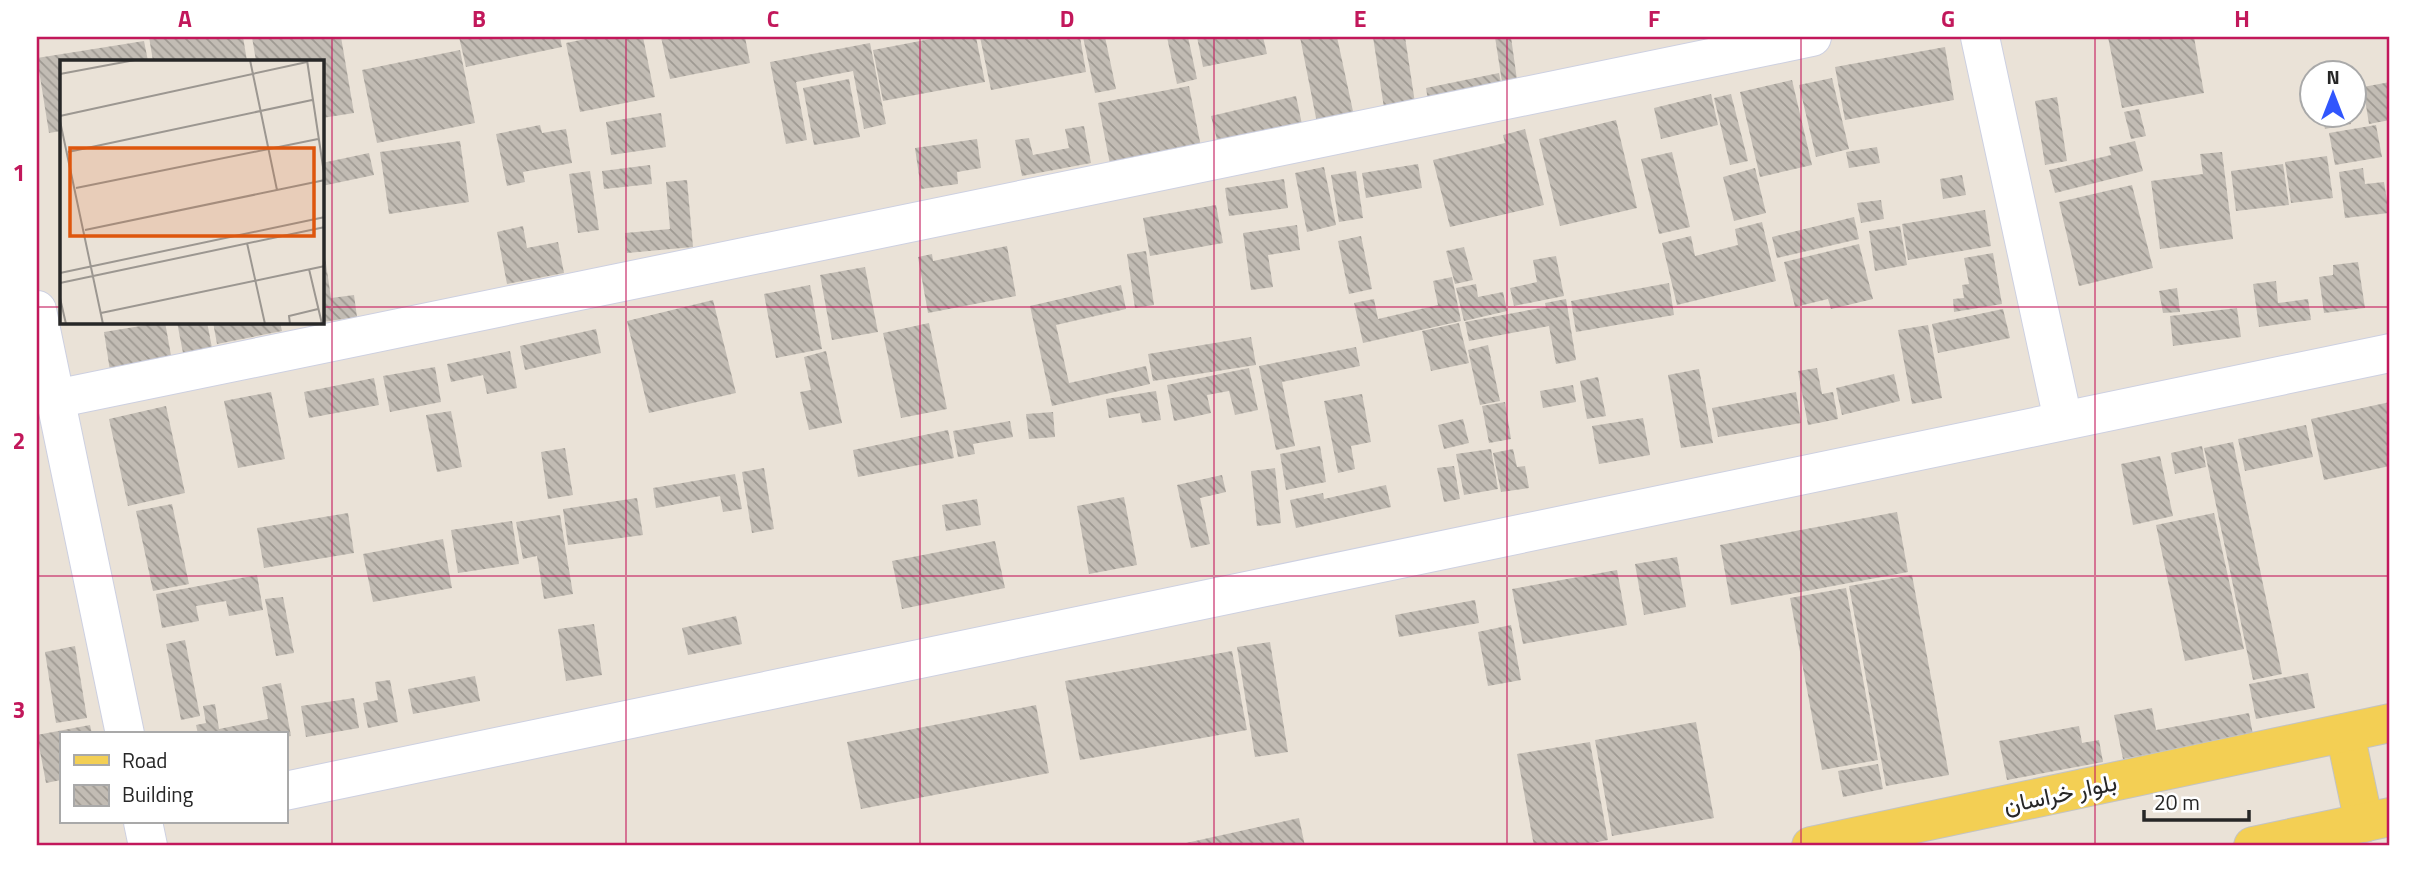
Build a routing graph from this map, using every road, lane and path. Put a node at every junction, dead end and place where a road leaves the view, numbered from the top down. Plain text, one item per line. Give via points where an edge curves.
1 (1812, 37) edge
2 (1980, 37) edge
3 (37, 310) edge
4 (2390, 353) edge
5 (55, 399) junction
6 (2063, 420) junction
7 (2390, 723) edge
8 (125, 732) edge
9 (2345, 733) junction
10 (287, 791) edge
11 (2377, 820) edge
12 (143, 824) edge
13 (148, 846) edge
14 (1811, 846) edge
15 (2253, 846) edge

1 - 5 street
2 - 6 street
3 - 5 street
4 - 6 street
5 - 8 street
6 - 10 street
7 - 9 main road, بلوار خراسان
9 - 11 main road
9 - 14 main road, بلوار خراسان
11 - 15 main road
12 - 13 street

